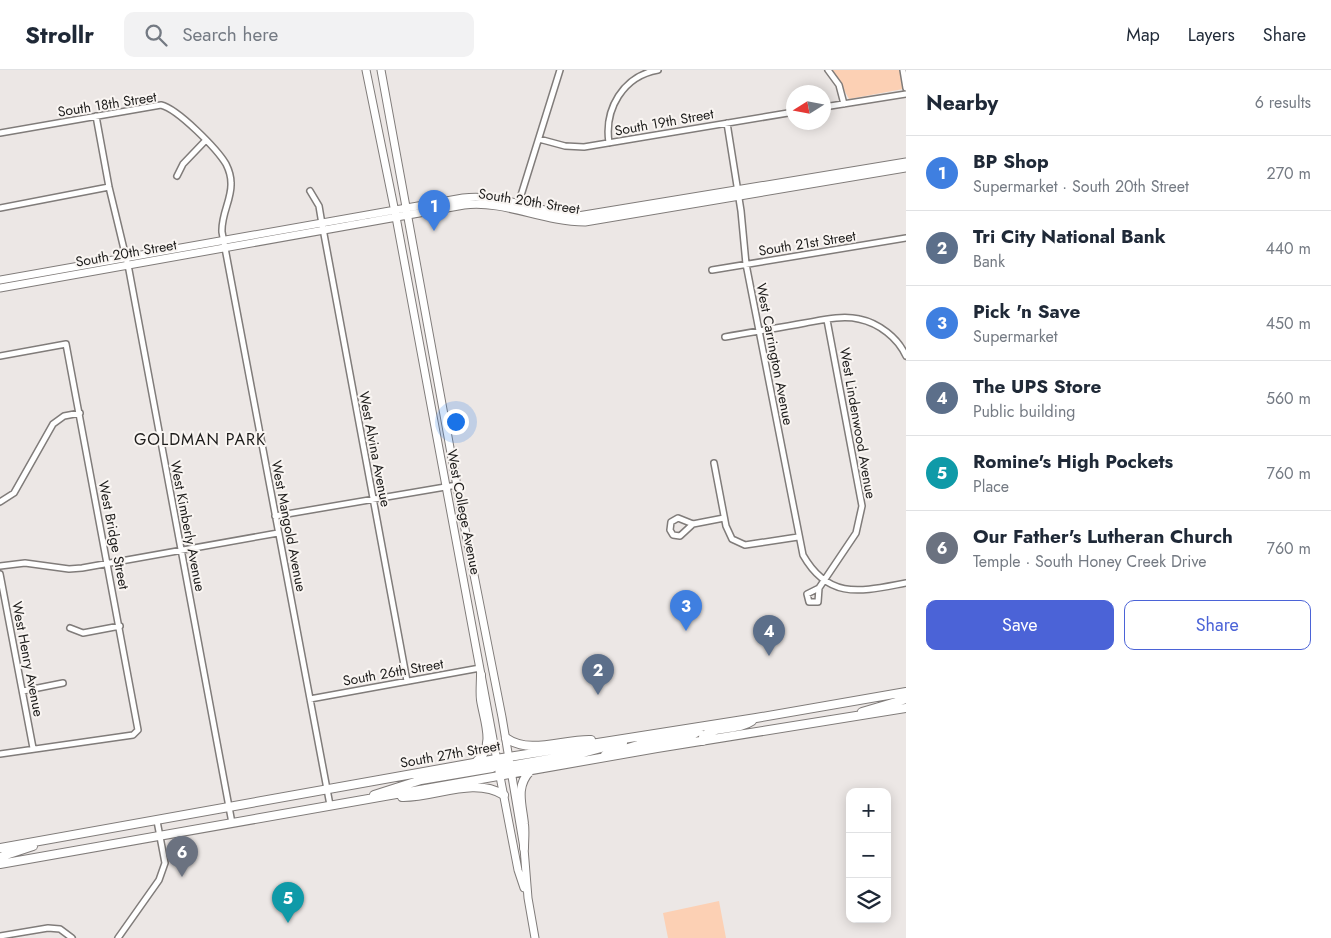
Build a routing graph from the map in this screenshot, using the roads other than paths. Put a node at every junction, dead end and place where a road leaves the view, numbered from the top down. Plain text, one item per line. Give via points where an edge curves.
1 (366, 70) edge
2 (382, 70) edge
3 (560, 70) edge
4 (658, 70) edge
5 (828, 70) edge
6 (903, 70) edge
7 (906, 88) edge
8 (906, 94) edge
9 (844, 104) junction
10 (831, 106) edge
11 (786, 113) edge
12 (96, 116) junction
13 (727, 123) junction
14 (0, 133) edge
15 (539, 139) junction
16 (205, 141) junction
17 (608, 143) junction
18 (906, 162) edge
19 (906, 168) edge
20 (178, 176) dead end
21 (109, 187) junction
22 (310, 191) dead end
23 (738, 193) junction
24 (518, 207) junction
25 (0, 208) edge
26 (394, 209) junction
27 (406, 211) junction
28 (396, 217) junction
29 (322, 222) junction
30 (323, 230) junction
31 (906, 238) edge
32 (224, 244) junction
33 (125, 257) junction
34 (746, 264) junction
35 (128, 265) junction
36 (712, 270) dead end
37 (0, 280) edge
38 (0, 288) edge
39 (828, 320) junction
40 (759, 331) junction
41 (725, 337) dead end
42 (0, 356) edge
43 (906, 356) edge
44 (80, 413) junction
45 (714, 463) dead end
46 (457, 485) junction
47 (446, 487) junction
48 (373, 499) junction
49 (0, 502) edge
50 (276, 516) junction
51 (724, 518) junction
52 (693, 524) junction
53 (278, 533) junction
54 (798, 537) junction
55 (181, 551) junction
56 (108, 564) junction
57 (0, 566) edge
58 (0, 574) edge
59 (824, 580) junction
60 (906, 583) edge
61 (819, 588) dead end
62 (120, 626) junction
63 (70, 628) dead end
64 (481, 671) junction
65 (407, 681) junction
66 (62, 683) dead end
67 (23, 691) junction
68 (906, 692) edge
69 (310, 698) junction
70 (906, 699) edge
71 (906, 708) edge
72 (875, 714) junction
73 (906, 714) edge
74 (853, 716) junction
75 (756, 718) junction
76 (701, 727) junction
77 (647, 735) junction
78 (506, 738) junction
79 (608, 740) junction
80 (704, 740) junction
81 (33, 748) junction
82 (0, 754) edge
83 (508, 757) junction
84 (597, 759) junction
85 (476, 762) junction
86 (497, 762) junction
87 (510, 770) junction
88 (530, 770) junction
89 (500, 776) junction
90 (326, 789) junction
91 (504, 796) junction
92 (383, 797) junction
93 (368, 799) junction
94 (330, 805) junction
95 (229, 807) junction
96 (157, 821) junction
97 (232, 823) junction
98 (160, 836) junction
99 (51, 840) junction
100 (0, 848) edge
101 (524, 848) junction
102 (0, 857) edge
103 (0, 864) edge
104 (528, 898) junction
105 (0, 936) edge
106 (72, 938) edge
107 (118, 938) edge
108 (535, 938) edge

1 - 26 street, West College Avenue
2 - 27 street, West College Avenue
3 - 15 street
4 - 17 street via 637,76 621,91 608,124
5 - 9 street via 839,85
6 - 7 street
8 - 9 street
9 - 10 street
11 - 13 street, South 19th Street
12 - 14 street, South 18th Street
12 - 16 street, South 18th Street via 161,105 179,114
12 - 21 street, West Kimberly Avenue
13 - 17 street, South 19th Street
13 - 23 street, West Carrington Avenue
15 - 17 street, South 19th Street via 572,147
15 - 24 street
16 - 20 street via 183,164
16 - 32 street, West Mangold Avenue via 222,159 230,175 230,191 222,219
18 - 23 street, South 20th Street
19 - 23 street, South 20th Street
21 - 25 street
21 - 33 street, West Kimberly Avenue
22 - 29 street, West Alvina Avenue
23 - 24 street, South 20th Street via 578,216
23 - 34 street, West Carrington Avenue
24 - 27 street, South 20th Street via 471,197
26 - 27 street, South 20th Street
26 - 28 street, West College Avenue
26 - 29 street, South 20th Street
27 - 28 street, South 20th Street
27 - 46 street, West College Avenue
28 - 30 street, South 20th Street
28 - 47 street, West College Avenue
29 - 30 street, West Alvina Avenue
29 - 32 street, South 20th Street
30 - 32 street, South 20th Street
30 - 48 street, West Alvina Avenue
31 - 34 street, South 21st Street
32 - 33 street, South 20th Street
32 - 35 street, South 20th Street
32 - 50 street, West Mangold Avenue
33 - 35 street, West Kimberly Avenue
33 - 37 street, South 20th Street
34 - 36 street, South 21st Street
34 - 40 street, West Carrington Avenue
35 - 38 street, South 20th Street
35 - 55 street, West Kimberly Avenue
39 - 40 street
39 - 43 street via 855,318 871,322 893,337
39 - 59 street, West Lindenwood Avenue via 862,506 856,533
40 - 41 street
40 - 54 street, West Carrington Avenue
42 - 44 street, West Bridge Street via 66,344
44 - 49 street via 64,416 53,424 14,493
44 - 56 street, West Bridge Street
45 - 51 street
46 - 47 street
46 - 78 street, West College Avenue
47 - 48 street
47 - 64 street, West College Avenue
48 - 50 street
48 - 65 street, West Alvina Avenue
50 - 53 street, West Mangold Avenue
51 - 52 street
51 - 54 street via 729,536 740,544
52 - 52 street via 681,518 674,519 670,530 673,535 682,535
53 - 55 street
53 - 69 street, West Mangold Avenue
54 - 59 street, West Carrington Avenue via 803,555
55 - 56 street
55 - 95 street, West Kimberly Avenue
56 - 57 street via 69,569 25,563
56 - 62 street, West Bridge Street
58 - 67 street, West Henry Avenue
59 - 60 street via 836,587 855,590
59 - 61 street, West Lindenwood Avenue
62 - 63 street via 82,633
62 - 81 street, West Bridge Street via 138,730 133,735
64 - 65 street, South 26th Street
64 - 85 main road via 487,745 483,756
64 - 86 street, West College Avenue
65 - 69 street, South 26th Street
66 - 67 street
67 - 81 street, West Henry Avenue
68 - 75 main road, South 27th Street
69 - 90 street, West Mangold Avenue
70 - 74 main road
71 - 72 main road
72 - 73 main road
72 - 74 main road
74 - 80 main road
75 - 76 main road, South 27th Street
75 - 80 main road via 738,728 709,732
76 - 77 main road, South 27th Street
76 - 84 main road via 692,735 640,744
77 - 79 main road, South 27th Street
77 - 87 main road via 583,754
78 - 79 main road via 528,746 577,739
78 - 83 street, West College Avenue
79 - 83 main road, South 27th Street
80 - 84 main road
81 - 82 street
83 - 86 main road, South 27th Street
83 - 87 street, West College Avenue
84 - 88 main road
85 - 86 main road, South 27th Street
85 - 90 main road, South 27th Street
86 - 89 street, West College Avenue
86 - 93 main road via 421,780
87 - 88 main road
87 - 89 main road via 503,769
87 - 101 street, West College Avenue
88 - 101 main road via 522,780 520,800 525,825
89 - 91 street, West College Avenue
89 - 92 main road
90 - 94 street, West Mangold Avenue
90 - 95 main road, South 27th Street
91 - 92 main road via 478,787 414,797
91 - 104 street, West College Avenue via 518,870
92 - 93 main road
93 - 94 main road
94 - 97 main road
95 - 96 main road, South 27th Street
95 - 97 street, West Kimberly Avenue
96 - 98 street
96 - 99 main road, South 27th Street
97 - 98 main road
98 - 103 main road
98 - 107 street via 165,862 159,880
99 - 100 main road, South 27th Street
99 - 102 main road
101 - 104 street, West College Avenue
104 - 108 street, West College Avenue
105 - 106 street via 48,928 60,929

